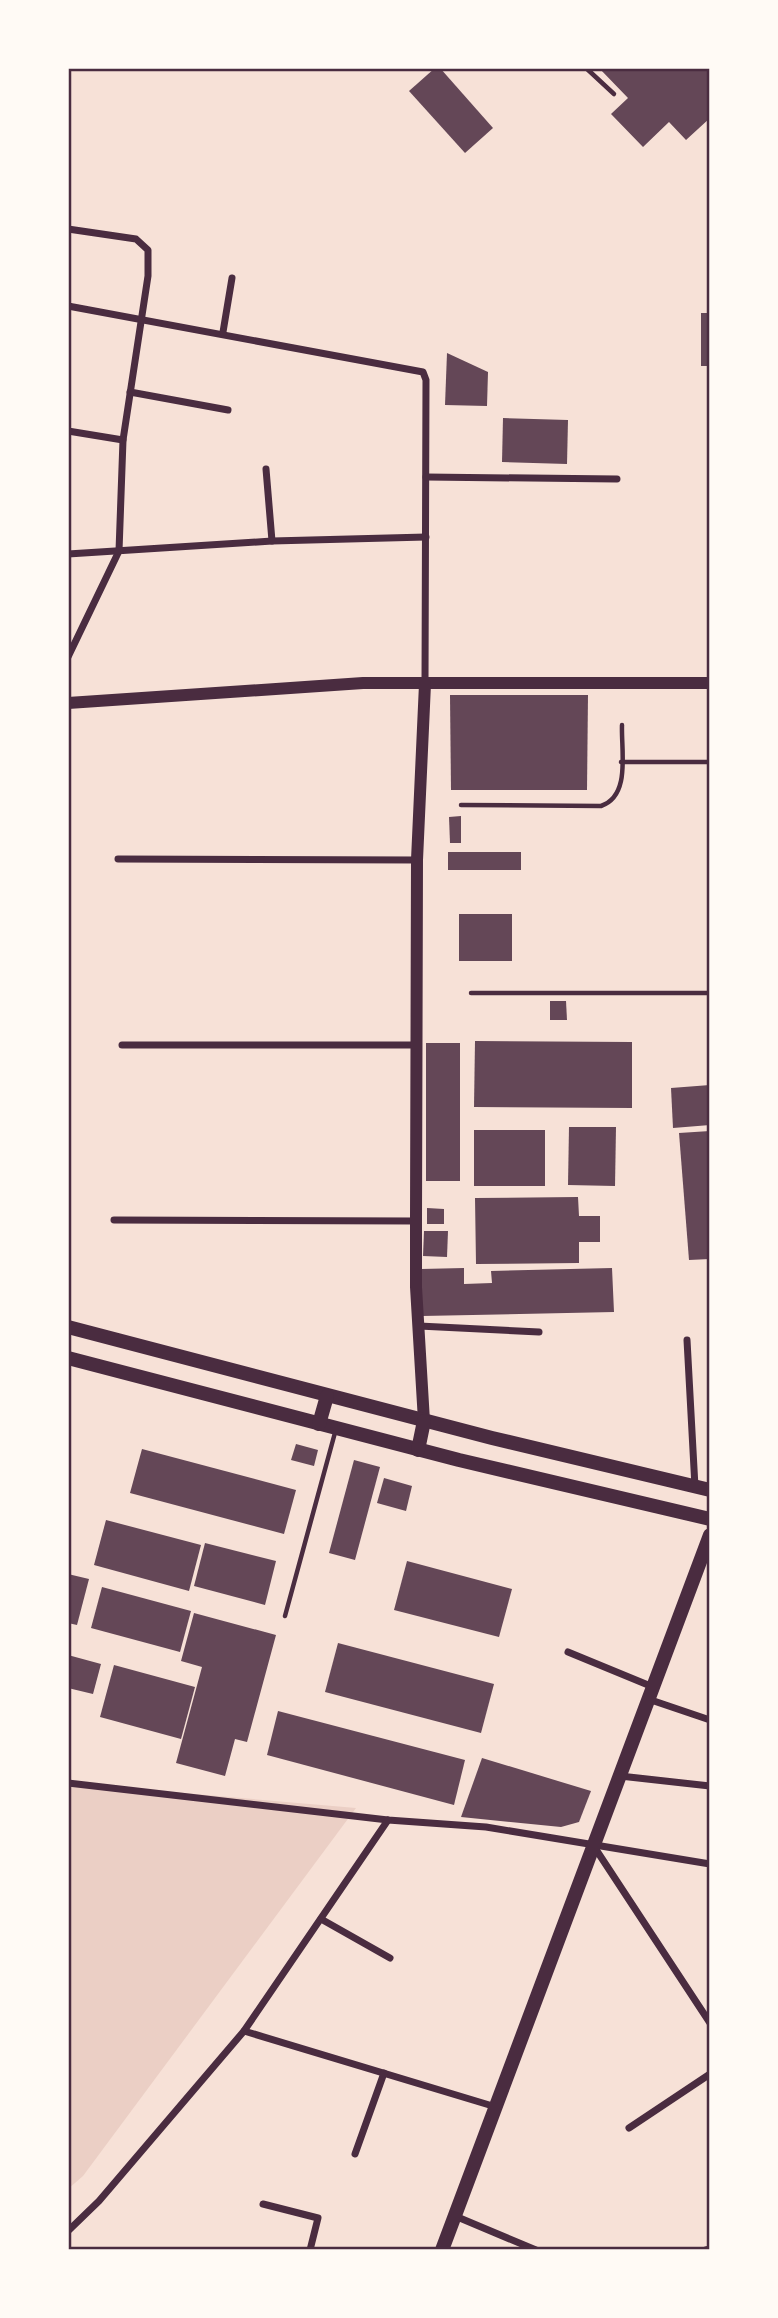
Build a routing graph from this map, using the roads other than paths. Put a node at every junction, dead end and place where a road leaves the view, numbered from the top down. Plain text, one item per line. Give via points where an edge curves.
1 (586, 68) edge
2 (614, 94) dead end
3 (68, 229) edge
4 (232, 278) dead end
5 (68, 306) edge
6 (142, 318) junction
7 (223, 332) junction
8 (130, 392) junction
9 (228, 410) dead end
10 (68, 431) edge
11 (122, 440) junction
12 (266, 470) dead end
13 (426, 477) junction
14 (617, 479) dead end
15 (426, 537) junction
16 (271, 541) junction
17 (119, 551) junction
18 (68, 554) edge
19 (68, 657) edge
20 (710, 683) edge
21 (425, 684) junction
22 (68, 703) edge
23 (622, 724) dead end
24 (621, 762) junction
25 (710, 762) edge
26 (461, 805) dead end
27 (118, 859) dead end
28 (417, 860) junction
29 (471, 993) dead end
30 (710, 993) edge
31 (122, 1045) dead end
32 (417, 1045) junction
33 (114, 1220) dead end
34 (416, 1221) junction
35 (419, 1326) junction
36 (68, 1327) edge
37 (539, 1332) dead end
38 (687, 1340) dead end
39 (68, 1358) edge
40 (327, 1396) junction
41 (424, 1421) junction
42 (319, 1424) junction
43 (336, 1429) junction
44 (418, 1450) junction
45 (703, 1489) edge
46 (710, 1520) edge
47 (710, 1535) edge
48 (285, 1616) dead end
49 (568, 1652) dead end
50 (651, 1693) junction
51 (710, 1720) edge
52 (620, 1776) junction
53 (68, 1783) edge
54 (710, 1786) edge
55 (388, 1820) junction
56 (593, 1846) junction
57 (710, 1864) edge
58 (321, 1919) junction
59 (390, 1958) dead end
60 (710, 2023) edge
61 (244, 2031) junction
62 (384, 2073) junction
63 (710, 2074) edge
64 (496, 2107) junction
65 (629, 2128) dead end
66 (355, 2154) dead end
67 (263, 2204) dead end
68 (455, 2216) junction
69 (68, 2231) edge
70 (310, 2250) edge
71 (442, 2250) edge
72 (536, 2250) edge

1 - 2 lane
3 - 6 street via 136,239 148,250
4 - 7 street
5 - 6 street
6 - 7 street
6 - 8 street
7 - 13 street via 420,369 426,380
8 - 9 street
8 - 11 street
10 - 11 street
11 - 17 street
12 - 16 street
13 - 14 street
13 - 15 street
15 - 16 street
15 - 21 street
16 - 17 street
17 - 18 street
17 - 19 street
20 - 21 street
21 - 22 street via 363,683
21 - 28 street
23 - 24 lane
24 - 25 lane
24 - 26 lane via 618,794 601,806
27 - 28 street
28 - 32 street
29 - 30 lane
31 - 32 street
32 - 34 street
33 - 34 street
34 - 35 street
35 - 37 street
35 - 41 street
36 - 40 main road
38 - 45 street
39 - 42 main road
40 - 41 main road
40 - 42 main road
41 - 44 main road
41 - 45 main road
42 - 43 main road
43 - 44 main road
43 - 48 lane
44 - 46 main road
47 - 50 main road
49 - 50 street
50 - 51 street
50 - 52 main road
52 - 54 street
52 - 56 main road
53 - 55 street
55 - 56 street via 486,1828
55 - 58 street
56 - 57 street
56 - 60 street
56 - 64 main road
58 - 59 street
58 - 61 street
61 - 62 street
61 - 69 street
62 - 64 street
62 - 66 street
63 - 65 street
64 - 68 main road
67 - 70 street via 318,2218
68 - 71 main road
68 - 72 street

